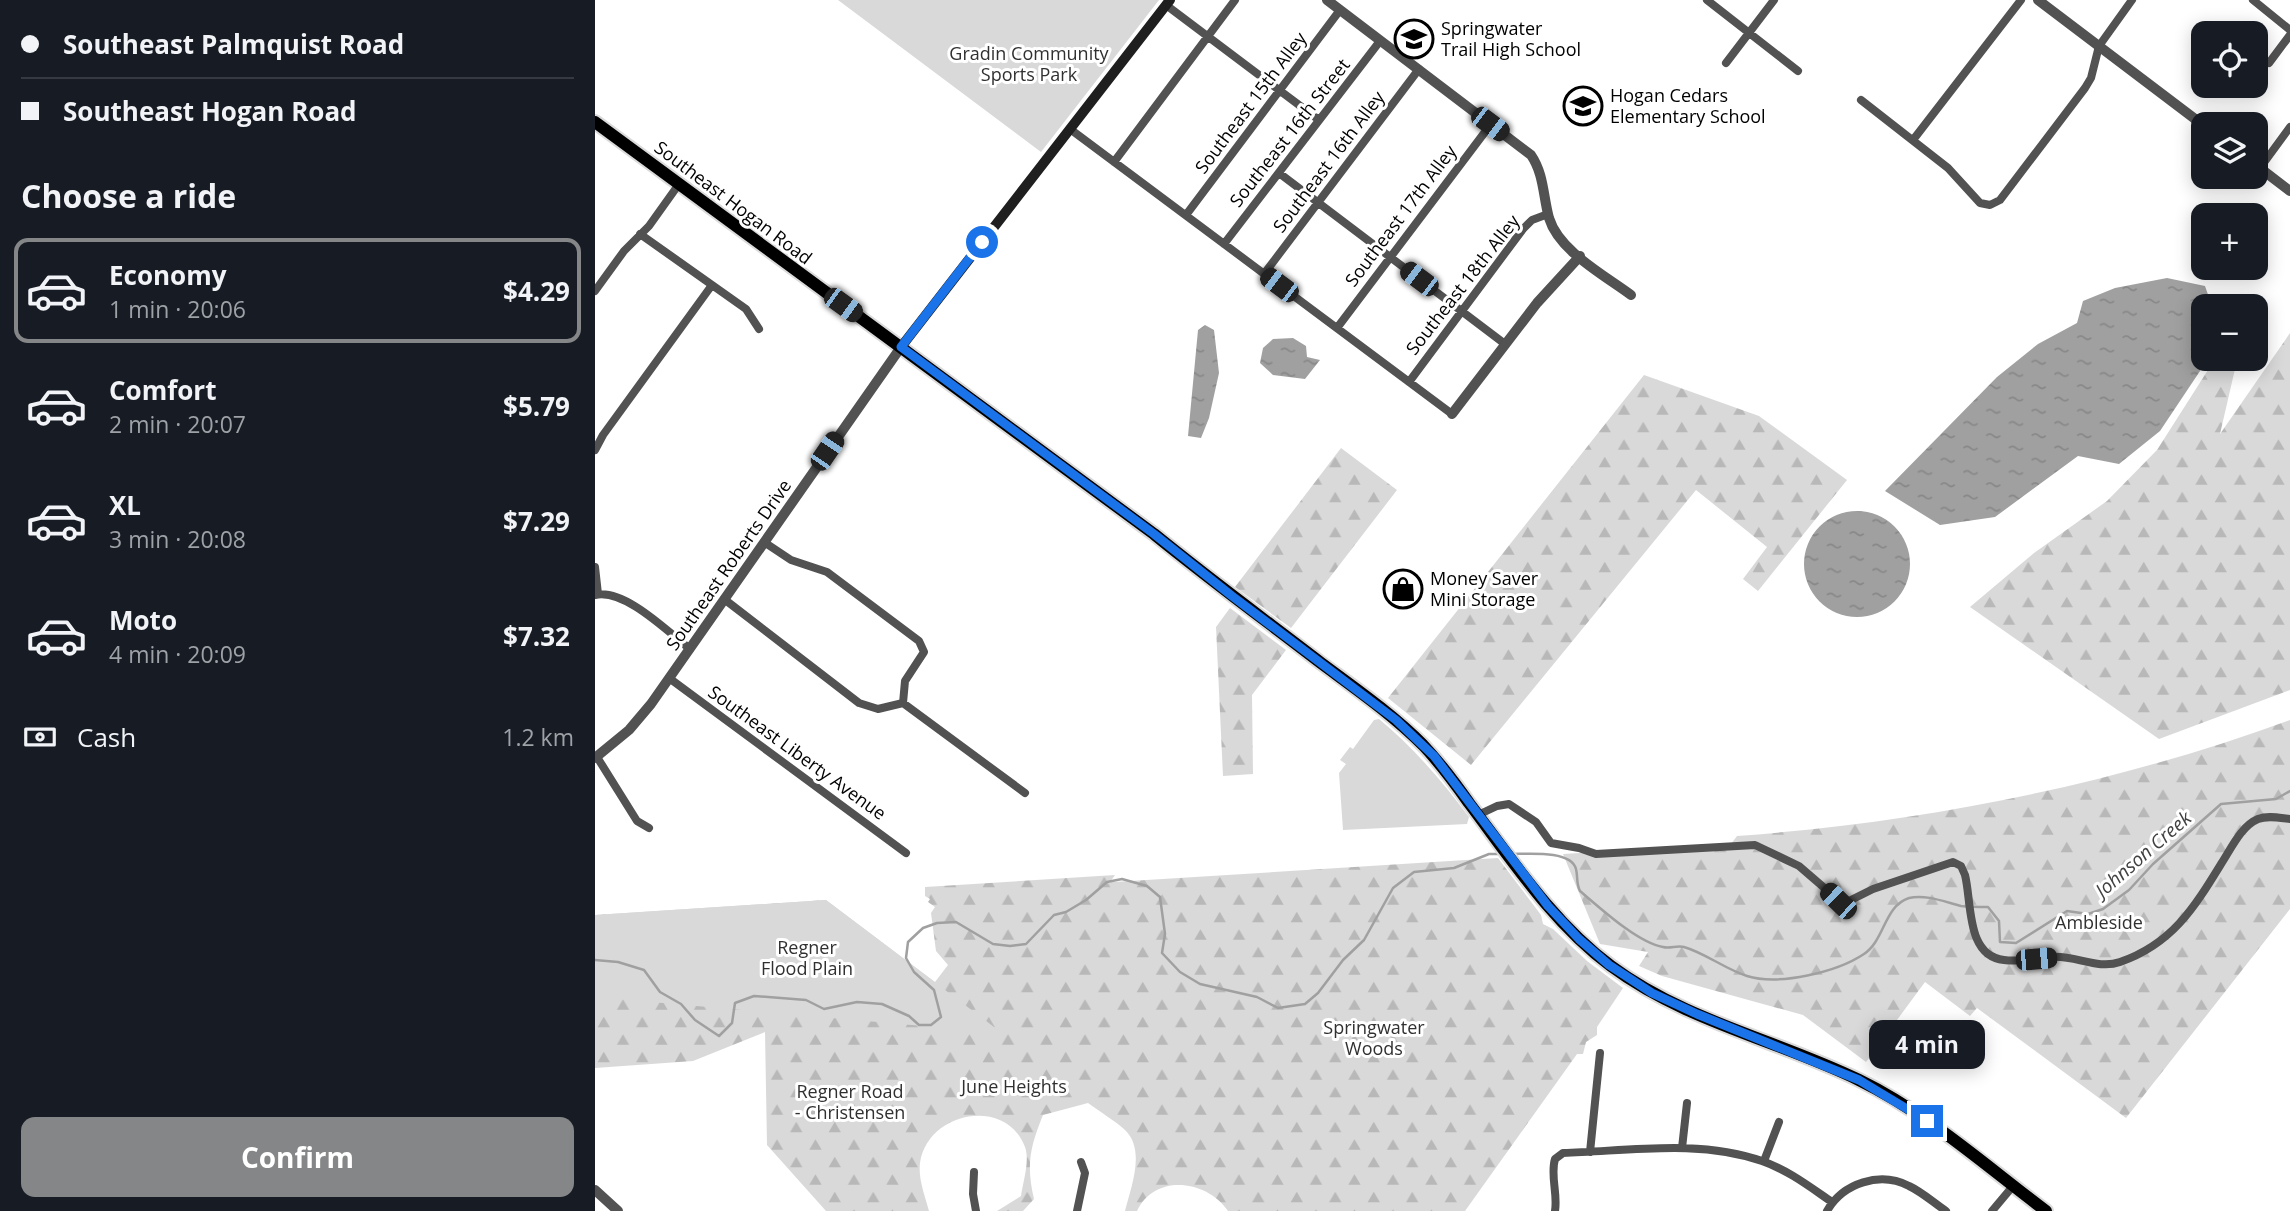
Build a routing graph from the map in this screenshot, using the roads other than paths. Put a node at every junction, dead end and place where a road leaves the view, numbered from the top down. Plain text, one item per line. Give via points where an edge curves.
1 (1235, 0) edge
2 (1327, 0) edge
3 (1707, 0) edge
4 (1774, 0) edge
5 (2021, 0) edge
6 (2038, 0) edge
7 (2132, 0) edge
8 (2253, 0) edge
9 (1168, 3) edge
10 (1340, 10) junction
11 (2290, 32) edge
12 (1749, 33) junction
13 (1208, 37) junction
14 (1380, 41) junction
15 (2099, 46) junction
16 (1726, 63) dead end
17 (2269, 63) dead end
18 (1419, 69) junction
19 (1798, 71) dead end
20 (1280, 91) junction
21 (1861, 100) dead end
22 (2191, 116) edge
23 (1319, 120) junction
24 (595, 123) edge
25 (1490, 124) junction
26 (2290, 127) edge
27 (1070, 129) junction
28 (1913, 140) junction
29 (2268, 154) edge
30 (1114, 162) junction
31 (1279, 173) junction
32 (2268, 174) edge
33 (679, 184) junction
34 (2290, 191) edge
35 (1318, 203) junction
36 (1548, 214) junction
37 (1186, 215) junction
38 (640, 234) junction
39 (1224, 244) junction
40 (1390, 257) junction
41 (1580, 257) junction
42 (1265, 274) junction
43 (712, 285) junction
44 (595, 292) edge
45 (1631, 295) dead end
46 (1462, 311) junction
47 (1337, 328) junction
48 (759, 329) dead end
49 (1505, 344) junction
50 (901, 347) junction
51 (1409, 382) junction
52 (1452, 414) joint
53 (595, 450) edge
54 (764, 542) junction
55 (595, 567) edge
56 (596, 594) edge
57 (725, 599) junction
58 (690, 649) junction
59 (669, 678) junction
60 (903, 703) junction
61 (596, 757) edge
62 (1025, 793) dead end
63 (1478, 816) junction
64 (2290, 819) edge
65 (649, 828) dead end
66 (907, 853) dead end
67 (1600, 1053) dead end
68 (1687, 1103) dead end
69 (1779, 1122) dead end
70 (1682, 1148) junction
71 (1590, 1152) junction
72 (1763, 1161) junction
73 (1081, 1162) dead end
74 (974, 1172) dead end
75 (2013, 1186) junction
76 (595, 1190) edge
77 (1832, 1202) junction
78 (618, 1211) edge
79 (976, 1211) edge
80 (1077, 1211) edge
81 (1555, 1211) edge
82 (1827, 1211) edge
83 (1946, 1211) edge
84 (1992, 1211) edge
85 (2046, 1211) edge

1 - 13 street
2 - 10 street
3 - 12 street
4 - 12 street
5 - 28 street
6 - 15 street
7 - 15 street
8 - 11 street
9 - 13 street
9 - 27 main road
10 - 14 street
10 - 20 street, Southeast 15th Alley
11 - 17 street
12 - 16 street
12 - 19 street
13 - 20 street
13 - 30 street
14 - 18 street
14 - 23 street, Southeast 16th Street
15 - 22 street
15 - 28 street via 2085,88 2000,200 1986,205 1976,201 1953,172
18 - 25 street
18 - 35 street, Southeast 16th Alley
20 - 23 street
20 - 37 street, Southeast 15th Alley
21 - 28 street
23 - 31 street, Southeast 16th Street
24 - 33 main road, Southeast Hogan Road
25 - 36 street via 1537,164
25 - 40 street, Southeast 17th Alley
26 - 29 street
27 - 30 street
27 - 50 main road
30 - 37 street
31 - 35 street
31 - 39 street, Southeast 16th Street
32 - 34 street
33 - 38 street
33 - 50 main road, Southeast Hogan Road
35 - 40 street
35 - 42 street, Southeast 16th Alley
36 - 41 street via 1560,240
36 - 46 street, Southeast 18th Alley via 1530,222
37 - 39 street
38 - 43 street
38 - 44 street
39 - 42 street
40 - 46 street
40 - 47 street, Southeast 17th Alley
41 - 45 street
41 - 49 street
42 - 47 street
43 - 48 street via 746,309
43 - 53 street
46 - 49 street
46 - 51 street, Southeast 18th Alley
47 - 51 street
49 - 52 street
50 - 54 street, Southeast Roberts Drive
50 - 63 main road, Southeast Hogan Road via 1385,710 1434,756
51 - 52 street
54 - 57 street, Southeast Roberts Drive
54 - 60 street via 791,560 827,572 919,641 924,652 905,681
55 - 56 street
56 - 58 street via 623,599
57 - 58 street, Southeast Roberts Drive
57 - 60 street via 859,703 878,709
58 - 59 street, Southeast Roberts Drive
59 - 61 street, Southeast Roberts Drive via 629,730
59 - 66 street, Southeast Liberty Avenue
60 - 62 street
61 - 65 street via 637,821
63 - 64 street via 1509,804 1536,822 1551,843 1596,854 1755,845 1798,866 1843,904 1953,862 1961,866 1968,884 1978,943 1985,953 2009,961 2070,957 2099,965 2118,963 2168,937 2236,839 2257,819
63 - 75 main road, Southeast Hogan Road via 1566,927 1621,973 1697,1014 1882,1093
67 - 71 street
68 - 70 street
69 - 72 street
70 - 71 street
70 - 72 street
71 - 81 street via 1563,1153 1555,1159
72 - 77 street
73 - 80 street via 1085,1173
74 - 79 street
75 - 84 street
75 - 85 main road, Southeast Hogan Road
76 - 78 street
77 - 82 street
77 - 83 street via 1859,1183 1885,1179 1909,1185

